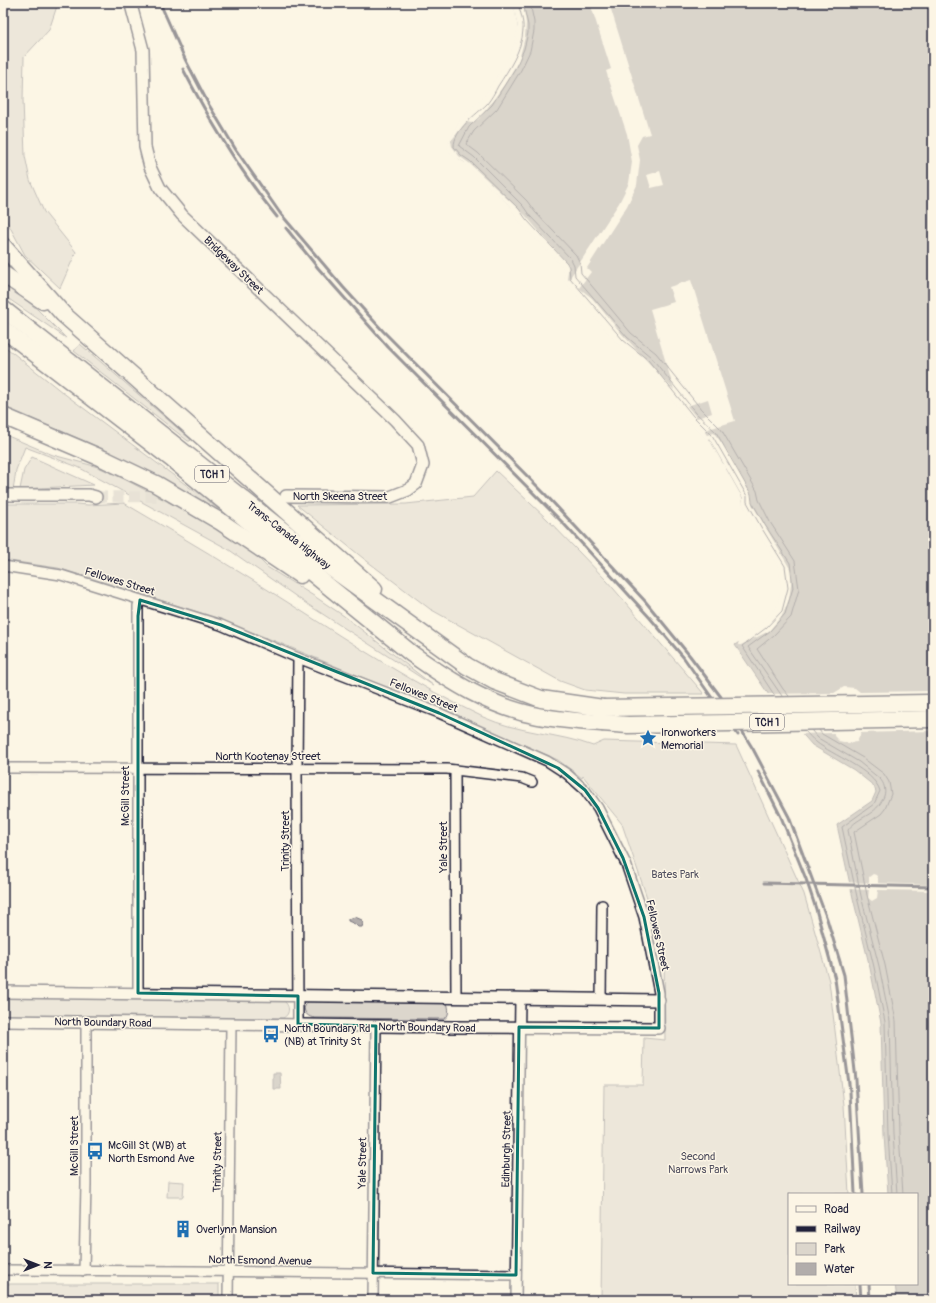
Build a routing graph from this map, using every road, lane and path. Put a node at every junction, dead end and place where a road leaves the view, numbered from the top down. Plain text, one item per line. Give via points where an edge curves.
1 (129, 3) edge
2 (3, 246) edge
3 (3, 274) edge
4 (3, 308) edge
5 (63, 314) junction
6 (3, 329) edge
7 (3, 416) edge
8 (416, 484) joint
9 (3, 495) edge
10 (286, 496) dead end
11 (96, 497) tunnel mouth
12 (3, 566) edge
13 (140, 600) junction
14 (424, 634) junction
15 (412, 654) junction
16 (298, 658) junction
17 (933, 703) edge
18 (602, 716) junction
19 (933, 719) edge
20 (3, 768) edge
21 (137, 768) junction
22 (297, 768) junction
23 (455, 770) junction
24 (532, 782) dead end
25 (602, 905) dead end
26 (3, 992) edge
27 (138, 993) junction
28 (298, 996) junction
29 (456, 997) junction
30 (520, 998) junction
31 (601, 999) junction
32 (659, 1000) junction
33 (3, 1021) edge
34 (86, 1022) junction
35 (231, 1024) junction
36 (298, 1024) junction
37 (376, 1026) junction
38 (519, 1027) junction
39 (659, 1028) joint
40 (3, 1270) edge
41 (84, 1271) junction
42 (228, 1271) junction
43 (373, 1273) junction
44 (516, 1275) junction
45 (228, 1300) edge
46 (373, 1300) edge
47 (516, 1300) edge

1 - 8 street, Bridgeway Street via 143,50 145,147 150,167 160,188 182,216 418,445 423,465
2 - 5 highway
3 - 5 highway
4 - 14 highway, Trans-Canada Highway / TCH 1 via 314,556
5 - 14 highway
6 - 15 highway, Trans-Canada Highway / TCH 1 via 173,460
7 - 15 highway via 106,460 183,499 285,564
8 - 10 street, North Skeena Street via 390,497
9 - 11 street
12 - 13 street, Fellowes Street via 61,576
13 - 16 street, Fellowes Street via 221,625
13 - 21 street, McGill Street
14 - 18 highway, Trans-Canada Highway / TCH 1 via 467,666 494,681 541,699
15 - 18 highway, Trans-Canada Highway / TCH 1 via 464,689 511,709 537,716
16 - 22 street, Trinity Street
16 - 32 street, Fellowes Street via 439,713 513,746 547,762 585,790 598,808 626,864 644,917
17 - 18 highway, TCH 1, bridge via 661,708
18 - 19 highway, TCH 1, bridge via 628,725
20 - 21 street, North Kootenay Street
21 - 22 street, North Kootenay Street
21 - 27 street, McGill Street
22 - 23 street, North Kootenay Street
22 - 28 street, Trinity Street
23 - 24 street, North Kootenay Street via 522,778
23 - 29 street, Yale Street
25 - 31 street
26 - 27 street
27 - 28 street
28 - 29 street
28 - 36 street, Trinity Street
29 - 30 street
30 - 31 street
30 - 38 street, Edinburgh Street
31 - 32 street
32 - 39 street, Fellowes Street
33 - 34 street, North Boundary Road
34 - 35 street, North Boundary Road
34 - 41 street, McGill Street
35 - 36 street, North Boundary Road
35 - 42 street, Trinity Street
36 - 37 street, North Boundary Road
37 - 38 street, North Boundary Road
37 - 43 street, Yale Street
38 - 39 street, North Boundary Road
38 - 44 street, Edinburgh Street
40 - 41 street, North Esmond Avenue
41 - 42 street, North Esmond Avenue
42 - 43 street, North Esmond Avenue
42 - 45 street, Trinity Street
43 - 44 street, North Esmond Avenue
43 - 46 street, Yale Street
44 - 47 street, Edinburgh Street

